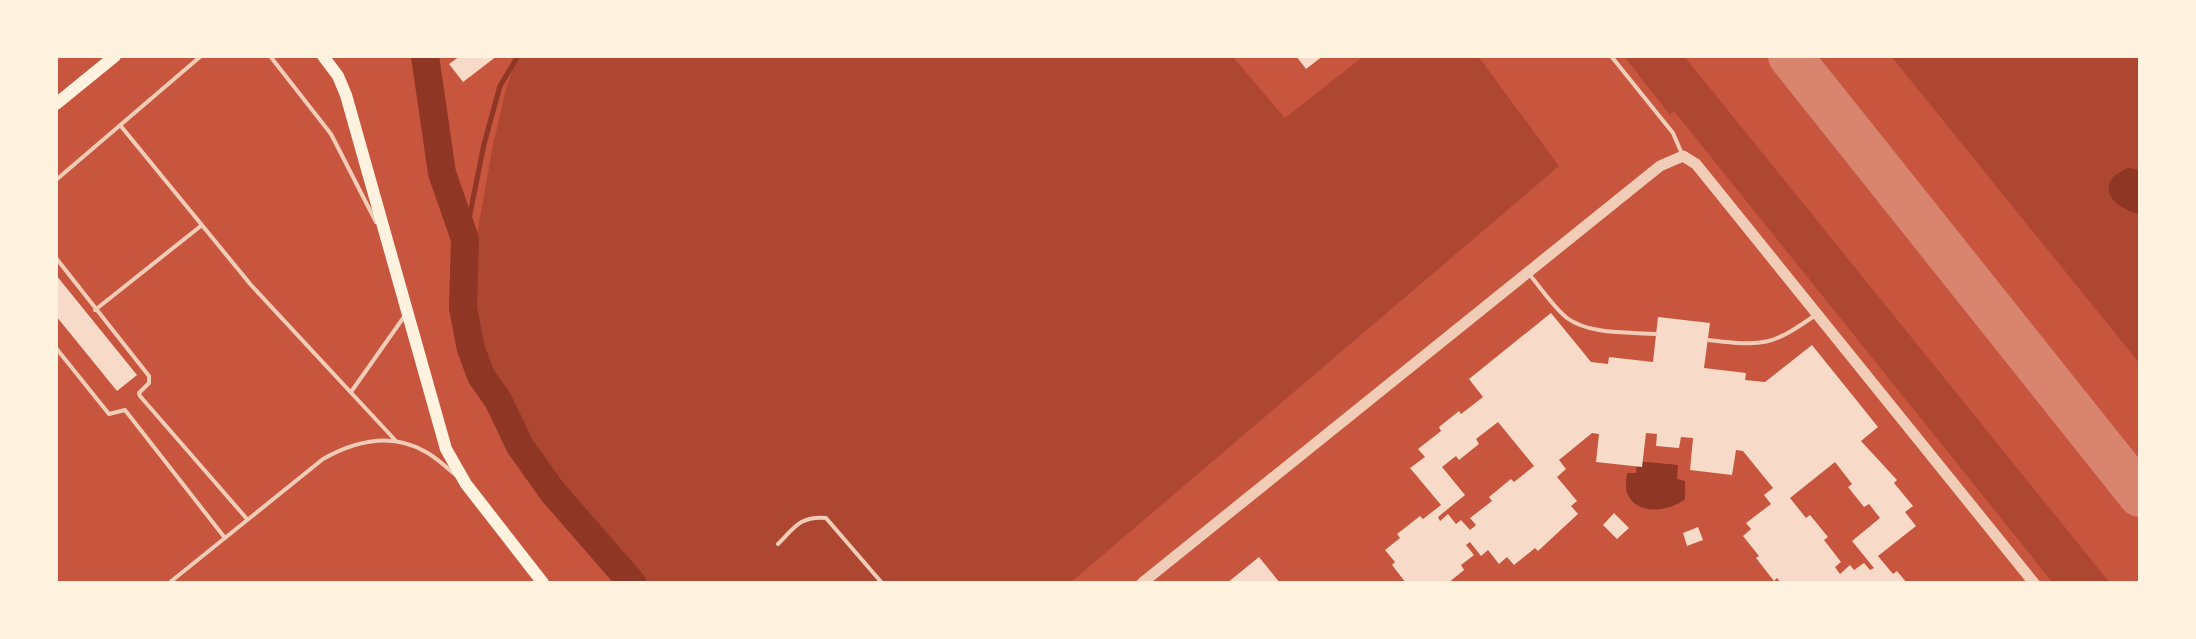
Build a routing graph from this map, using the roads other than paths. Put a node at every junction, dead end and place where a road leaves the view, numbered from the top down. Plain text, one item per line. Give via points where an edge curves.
1 (115, 56) edge
2 (201, 56) edge
3 (270, 56) edge
4 (323, 56) edge
5 (1611, 56) edge
6 (56, 104) edge
7 (120, 125) junction
8 (1683, 156) junction
9 (56, 180) edge
10 (202, 225) junction
11 (391, 250) junction
12 (56, 258) edge
13 (1528, 272) junction
14 (95, 310) junction
15 (407, 312) junction
16 (1817, 314) junction
17 (1656, 334) dead end
18 (1708, 340) dead end
19 (56, 348) edge
20 (351, 392) junction
21 (396, 441) junction
22 (466, 484) junction
23 (247, 519) junction
24 (225, 538) junction
25 (778, 544) dead end
26 (169, 583) edge
27 (543, 583) edge
28 (882, 583) edge
29 (1142, 583) edge
30 (2034, 583) edge

1 - 6 main road
2 - 7 lane
3 - 11 lane via 331,134
4 - 11 main road via 346,95
5 - 8 lane via 1673,133
7 - 9 lane
7 - 10 lane
8 - 13 street via 1660,166
8 - 16 street via 1696,164
10 - 14 lane
10 - 20 lane
11 - 15 main road
12 - 14 lane
13 - 17 lane via 1578,324
13 - 29 street
14 - 23 lane via 150,379 140,396
15 - 20 lane
15 - 22 main road via 442,439
16 - 18 lane via 1780,339 1753,345
16 - 30 street
19 - 24 lane via 109,414 125,410
20 - 21 lane
21 - 22 lane via 426,452
21 - 23 lane via 340,449
22 - 27 main road
23 - 24 lane
24 - 26 lane
25 - 28 lane via 802,520 826,518

